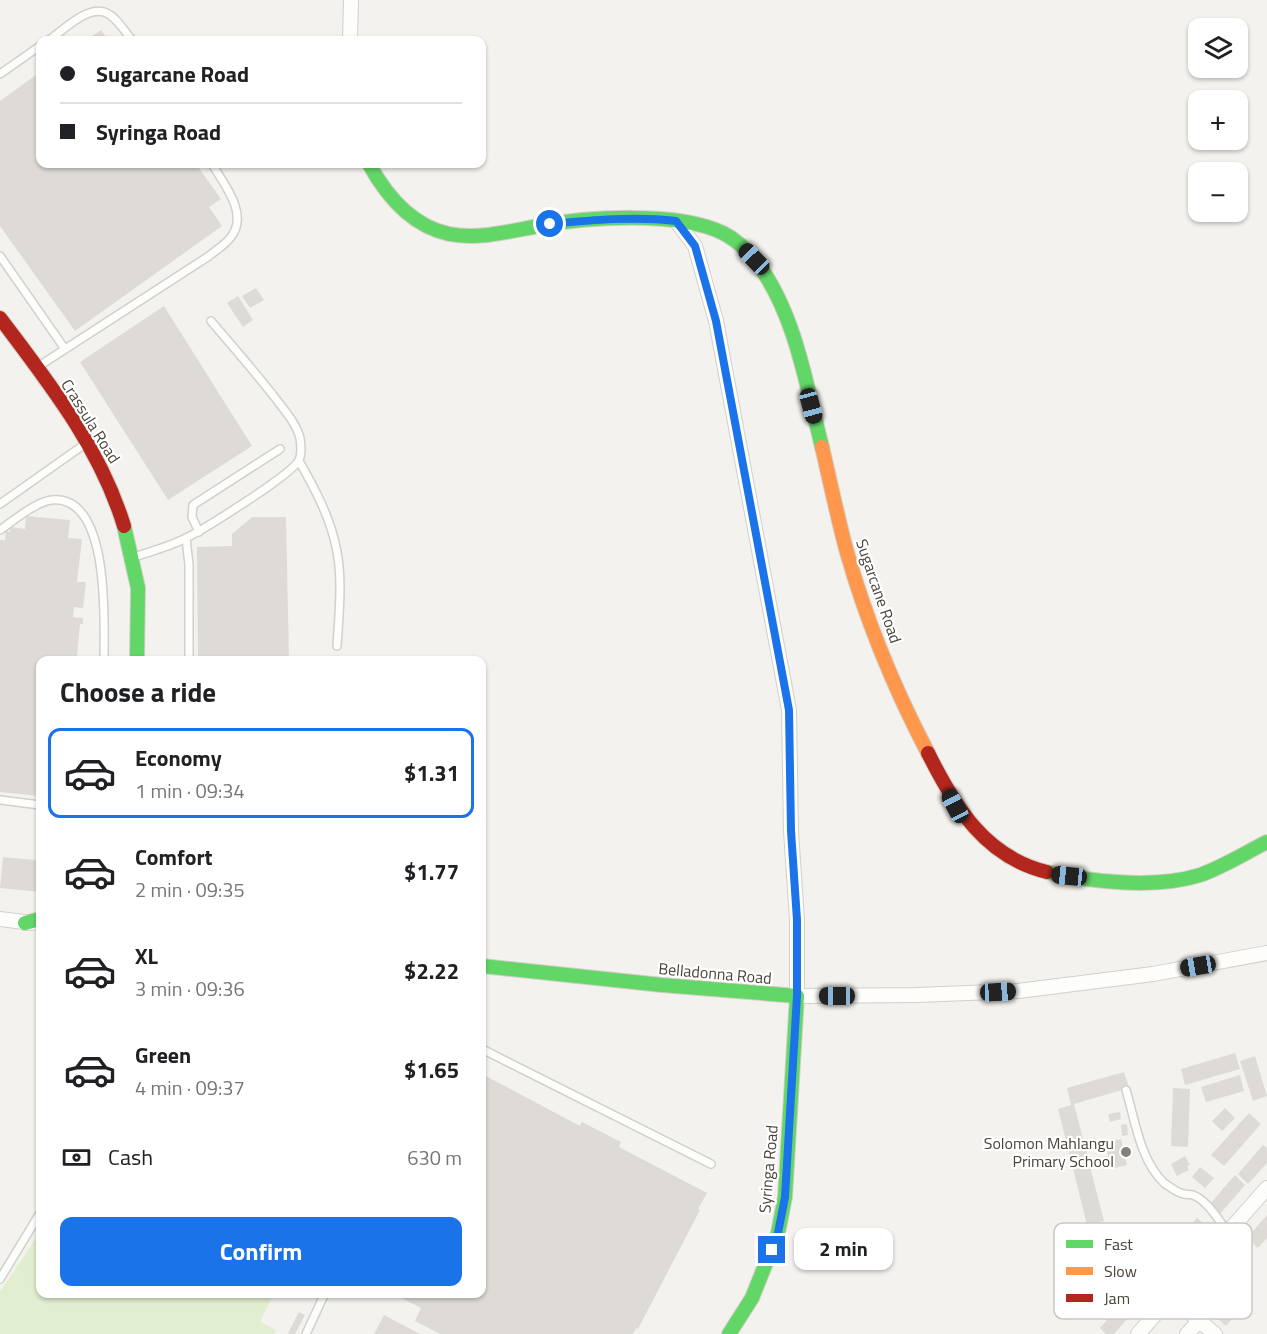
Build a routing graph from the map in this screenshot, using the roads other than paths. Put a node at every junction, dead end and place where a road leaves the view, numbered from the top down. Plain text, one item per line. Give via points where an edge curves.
1 (351, 0) edge
2 (55, 36) edge
3 (128, 36) edge
4 (350, 36) edge
5 (36, 49) edge
6 (0, 74) edge
7 (214, 168) edge
8 (371, 168) edge
9 (676, 221) junction
10 (0, 256) edge
11 (0, 318) edge
12 (211, 321) dead end
13 (65, 349) junction
14 (37, 368) junction
15 (87, 442) junction
16 (280, 449) dead end
17 (299, 461) junction
18 (0, 504) edge
19 (0, 530) edge
20 (199, 532) junction
21 (186, 538) junction
22 (132, 558) junction
23 (337, 646) dead end
24 (104, 656) edge
25 (137, 656) edge
26 (189, 656) edge
27 (0, 800) edge
28 (36, 804) edge
29 (1267, 842) edge
30 (0, 919) edge
31 (36, 920) edge
32 (25, 923) junction
33 (36, 924) edge
34 (1267, 953) edge
35 (486, 966) edge
36 (797, 996) junction
37 (486, 1051) edge
38 (1126, 1090) dead end
39 (711, 1164) dead end
40 (1267, 1188) edge
41 (36, 1220) edge
42 (1221, 1223) edge
43 (1236, 1223) edge
44 (0, 1279) edge
45 (323, 1298) edge
46 (1151, 1319) edge
47 (1197, 1319) edge
48 (1199, 1321) junction
49 (306, 1334) edge
50 (729, 1334) edge
51 (1138, 1334) edge
52 (1187, 1334) edge
53 (1215, 1334) edge

1 - 4 street
2 - 3 lane via 96,11 110,15
5 - 6 lane
7 - 13 lane via 236,208 232,236 209,256
8 - 9 street, Sugarcane Road via 400,206 438,231 459,236 588,220
9 - 29 street, Sugarcane Road via 707,226 739,243 776,291 793,339 848,551 877,639 911,722 955,806 973,828 1011,858 1041,871 1132,882 1199,875
9 - 36 street via 695,246 716,321 789,710
10 - 13 lane
11 - 14 street, Crassula Road
12 - 17 lane via 291,419 300,438
13 - 14 lane
14 - 15 street, Crassula Road
15 - 18 lane
15 - 22 street, Crassula Road via 120,513
16 - 20 lane via 193,505 192,517
17 - 20 lane via 281,478
17 - 23 lane via 318,494 336,547 340,606
19 - 24 lane via 42,502 68,502 81,513 98,548 104,598
20 - 21 lane
21 - 22 lane
21 - 26 lane
22 - 25 street, Crassula Road via 137,579
27 - 28 lane
30 - 32 street
31 - 32 street
32 - 33 street
34 - 36 street, Belladonna Road via 1153,974 1018,991
35 - 36 street, Belladonna Road
36 - 50 street, Syringa Road via 785,1197 778,1233 752,1298
37 - 39 lane
38 - 42 lane via 1152,1169 1174,1190 1197,1197
40 - 43 street
41 - 44 lane
45 - 49 lane
46 - 51 street
47 - 48 street
48 - 52 street
48 - 53 street

